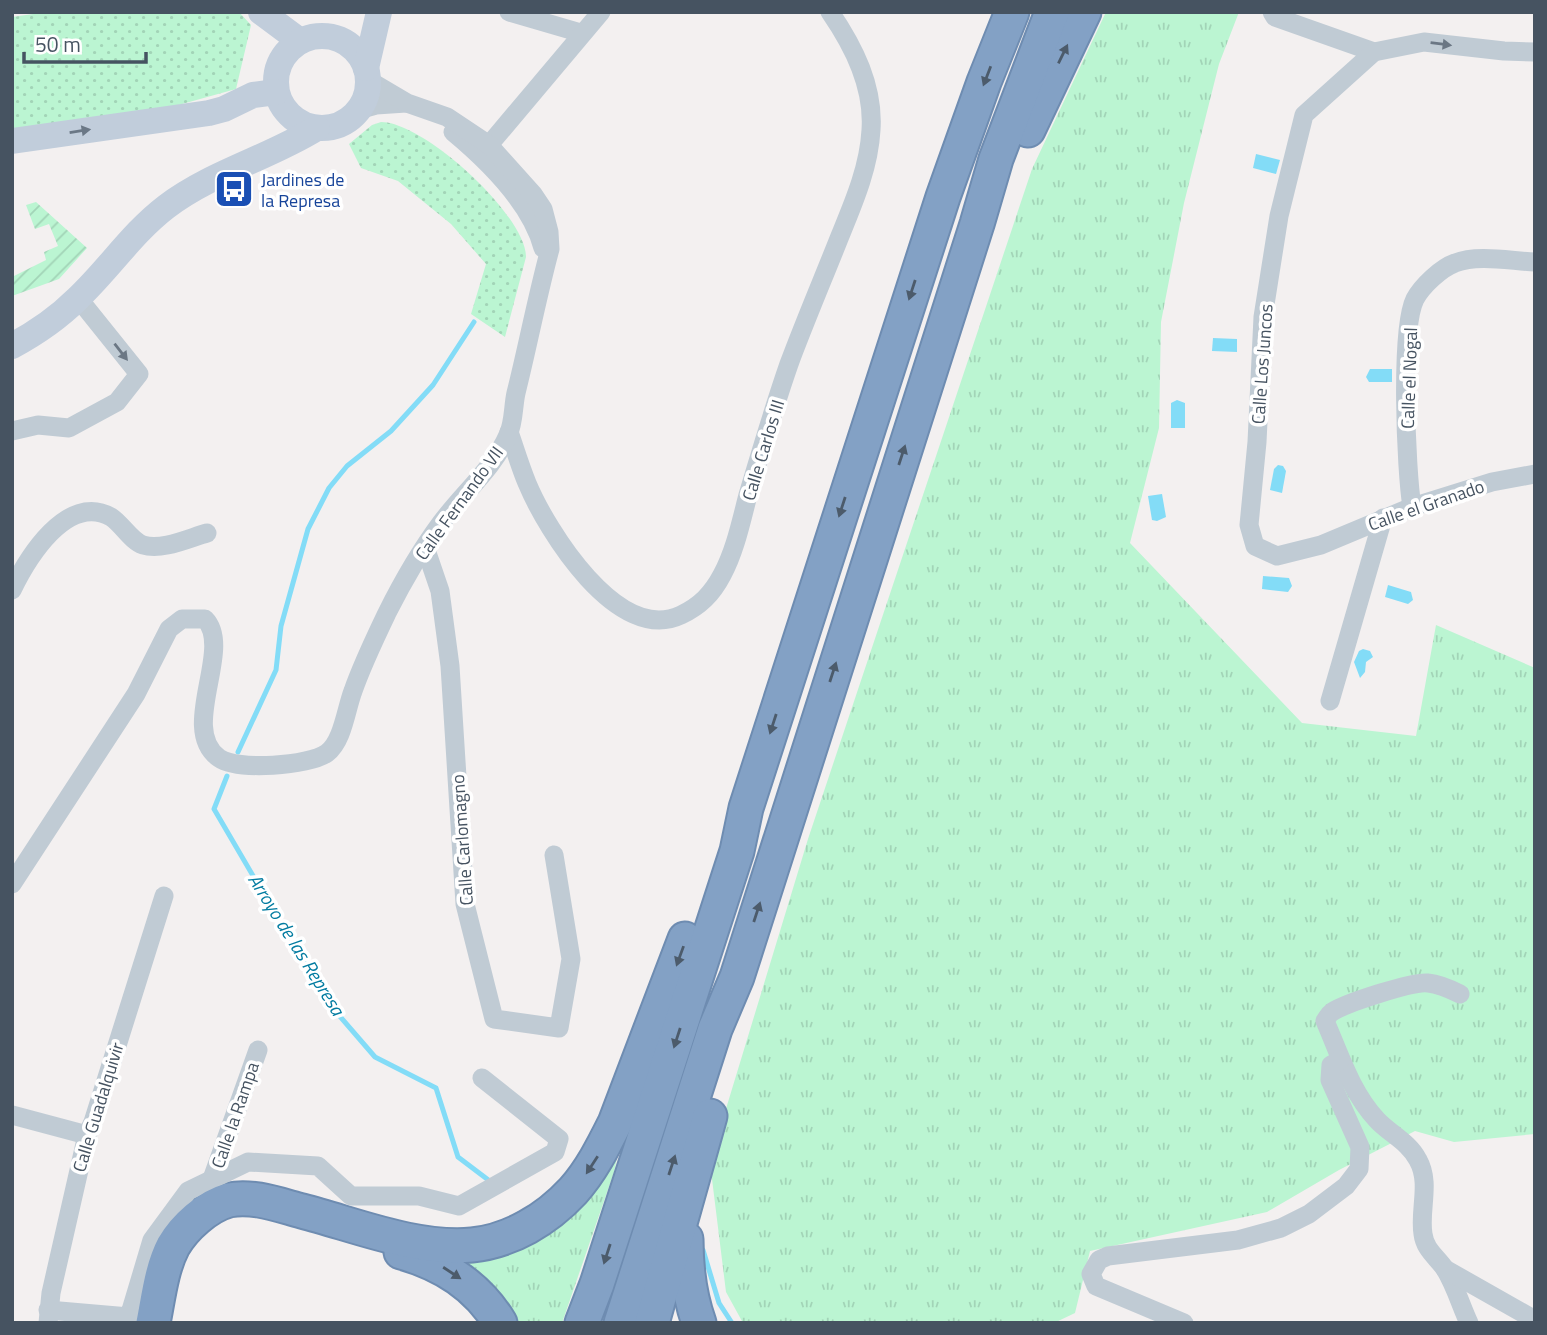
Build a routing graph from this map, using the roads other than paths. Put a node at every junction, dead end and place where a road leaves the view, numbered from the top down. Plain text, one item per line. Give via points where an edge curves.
1 (261, 12) edge
2 (372, 12) edge
3 (379, 12) edge
4 (509, 12) edge
5 (601, 12) edge
6 (830, 12) edge
7 (1012, 12) edge
8 (1052, 12) edge
9 (1084, 12) edge
10 (1272, 12) edge
11 (290, 27) edge
12 (581, 33) junction
13 (333, 37) junction
14 (1374, 52) junction
15 (1535, 52) edge
16 (367, 74) junction
17 (280, 100) junction
18 (407, 103) junction
19 (358, 110) junction
20 (428, 112) junction
21 (317, 128) junction
22 (12, 141) edge
23 (464, 141) junction
24 (489, 145) junction
25 (255, 157) junction
26 (506, 185) junction
27 (530, 203) junction
28 (977, 224) junction
29 (1535, 262) edge
30 (78, 298) junction
31 (12, 346) edge
32 (12, 431) edge
33 (509, 432) junction
34 (1535, 474) edge
35 (1412, 507) junction
36 (1383, 518) junction
37 (207, 533) dead end
38 (1321, 545) joint
39 (425, 547) junction
40 (12, 590) edge
41 (1330, 701) dead end
42 (746, 808) junction
43 (554, 855) dead end
44 (12, 884) edge
45 (164, 896) dead end
46 (737, 977) junction
47 (1460, 994) dead end
48 (258, 1051) dead end
49 (1340, 1060) junction
50 (482, 1078) dead end
51 (12, 1115) edge
52 (87, 1135) junction
53 (212, 1180) junction
54 (687, 1199) junction
55 (1445, 1269) junction
56 (48, 1316) edge
57 (1535, 1320) edge
58 (153, 1323) edge
59 (170, 1323) edge
60 (500, 1323) edge
61 (582, 1323) edge
62 (621, 1323) edge
63 (652, 1323) edge
64 (699, 1323) edge
65 (1184, 1323) edge
66 (1469, 1323) edge

1 - 11 main road
2 - 13 main road via 351,31
3 - 16 main road
4 - 12 street
5 - 12 street
6 - 33 street, Calle Carlos III via 853,49 870,99 868,153 857,195 789,365 731,555 709,597 673,619 653,621 616,604 566,551 527,482
7 -> 42 highway via 939,210
8 - 28 highway via 996,159
28 -> 9 highway via 1013,165
10 - 14 street via 1275,17
11 - 13 main road via 312,37
11 - 17 main road via 278,66
12 - 24 street
13 - 16 main road via 355,50
14 -> 15 street via 1424,42
14 - 38 street, Calle Los Juncos via 1304,115 1279,216 1263,317 1249,524 1255,546 1277,556
16 - 18 street, Calle Fernando VII
16 - 19 main road via 364,101
17 - 21 main road via 295,120
22 -> 17 main road via 209,113 253,95
17 - 25 main road via 278,132
18 - 19 street, Calle Fernando VII
18 - 20 street, Calle Fernando VII
19 - 21 main road via 340,124
20 - 23 street, Calle Fernando VII
20 - 24 street, Calle Fernando VII via 447,117
21 - 25 main road via 287,146
23 - 24 street, Calle Fernando VII
23 - 26 street, Calle Fernando VII
24 - 26 street, Calle Fernando VII
24 - 27 street, Calle Fernando VII
25 - 30 main road via 164,209
26 - 27 street, Calle Fernando VII
27 - 33 street, Calle Fernando VII via 542,209 550,249
46 -> 28 highway
29 - 35 street, Calle el Nogal via 1468,259 1452,264 1415,299 1407,337
30 - 31 main road via 57,318
30 -> 32 street via 139,374 117,402 69,428 38,425
33 - 39 street, Calle Fernando VII via 493,460
34 - 35 street, Calle el Granado
35 - 36 street, Calle el Granado
36 - 38 street, Calle el Granado
36 - 41 street
37 - 40 street via 169,544 144,545 108,516 77,514 35,548
39 - 43 street, Calle Carlomagno via 440,591 450,666 465,904 494,1019 559,1028 570,958
39 - 44 street, Calle Fernando VII via 387,613 330,752 315,761 243,765 219,758 206,739 204,724 212,626 205,619 182,619 169,629 136,694
42 -> 58 highway via 719,845 615,1124 588,1172 555,1207 506,1237 449,1245 408,1240 263,1201 230,1200 200,1215 174,1244
42 -> 61 highway via 737,851
45 - 52 street, Calle Guadalquivir
46 - 54 highway via 733,1037
62 -> 46 highway via 715,1029
47 - 49 street via 1425,982 1329,1013 1325,1021
48 - 53 street, Calle la Rampa
49 - 55 street via 1377,1120 1410,1148 1420,1163 1425,1187 1423,1235 1429,1252
49 - 65 street via 1331,1065 1330,1080 1360,1147 1359,1170 1346,1186 1281,1228 1238,1240 1099,1260 1091,1274 1096,1286
50 - 53 street via 559,1139 555,1152 459,1206 419,1196 351,1196 318,1166 248,1162
51 - 52 street
52 - 56 street, Calle Guadalquivir
53 - 56 street via 188,1191 152,1240 129,1317
54 - 63 highway
54 - 64 highway via 686,1261 690,1299
55 - 57 street
55 - 66 street
59 -> 60 highway via 179,1267 187,1250 212,1226 254,1213 429,1260 470,1287

